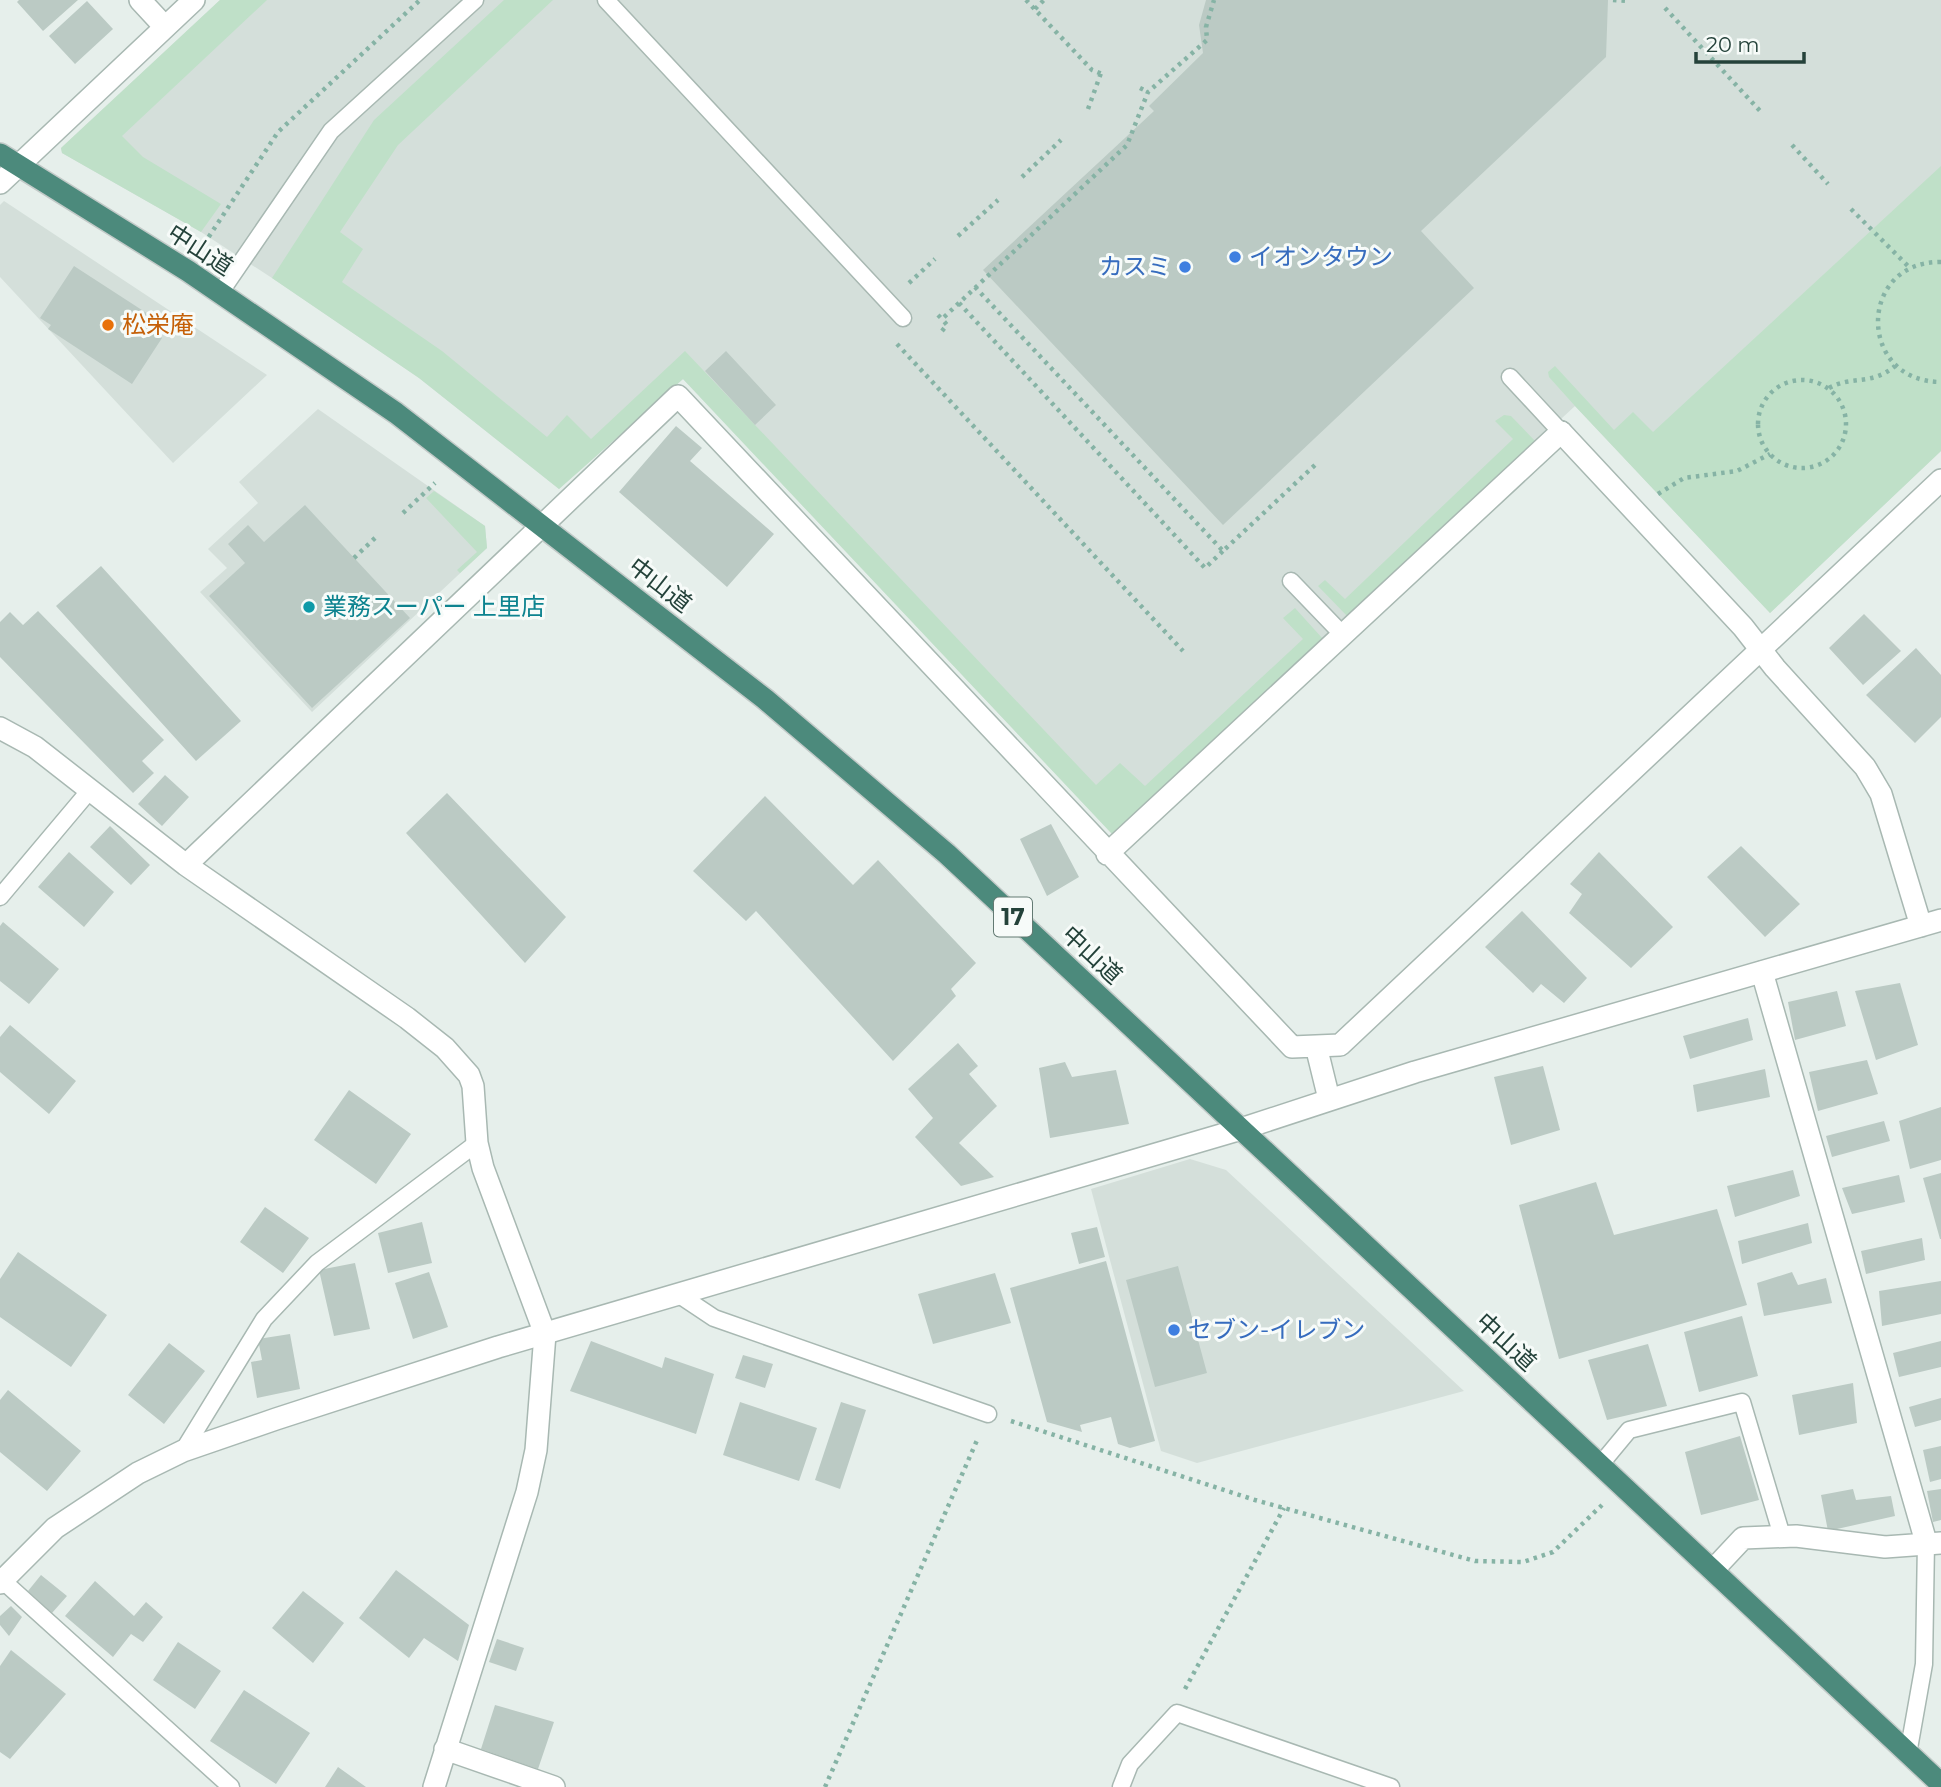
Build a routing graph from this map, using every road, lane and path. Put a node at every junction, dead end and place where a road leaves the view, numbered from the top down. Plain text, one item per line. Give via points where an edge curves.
1 (140, 0) edge
2 (194, 0) edge
3 (420, 0) edge
4 (475, 0) edge
5 (607, 0) edge
6 (1026, 0) edge
7 (1044, 0) edge
8 (1214, 0) edge
9 (1613, 0) edge
10 (1627, 1) edge
11 (1664, 8) dead end
12 (1035, 9) junction
13 (165, 27) junction
14 (1140, 88) dead end
15 (1148, 92) junction
16 (1088, 109) dead end
17 (1762, 113) dead end
18 (1061, 140) dead end
19 (1792, 145) dead end
20 (0, 154) edge
21 (18, 166) junction
22 (1022, 177) dead end
23 (0, 183) edge
24 (1828, 184) dead end
25 (998, 200) dead end
26 (1851, 209) dead end
27 (958, 236) dead end
28 (204, 244) dead end
29 (934, 259) dead end
30 (1941, 262) edge
31 (1910, 268) junction
32 (909, 283) dead end
33 (975, 287) junction
34 (219, 293) junction
35 (959, 303) junction
36 (903, 318) dead end
37 (942, 331) dead end
38 (1895, 366) junction
39 (1510, 377) dead end
40 (1941, 382) edge
41 (1829, 388) junction
42 (1561, 432) junction
43 (1770, 454) junction
44 (1315, 465) dead end
45 (1941, 480) edge
46 (435, 483) dead end
47 (1654, 497) dead end
48 (403, 513) dead end
49 (540, 525) junction
50 (375, 538) dead end
51 (1223, 551) junction
52 (354, 558) dead end
53 (1292, 581) dead end
54 (1343, 635) junction
55 (1760, 649) junction
56 (0, 729) edge
57 (90, 790) junction
58 (1107, 854) junction
59 (186, 864) junction
60 (0, 898) edge
61 (1931, 923) edge
62 (1762, 972) junction
63 (1316, 1046) junction
64 (1329, 1099) junction
65 (1238, 1130) junction
66 (477, 1143) junction
67 (681, 1296) junction
68 (545, 1334) junction
69 (988, 1413) junction
70 (183, 1451) junction
71 (1600, 1465) junction
72 (1623, 1485) junction
73 (1284, 1508) junction
74 (1782, 1536) junction
75 (1933, 1543) edge
76 (1713, 1570) junction
77 (1, 1580) edge
78 (1177, 1713) junction
79 (445, 1749) junction
80 (1908, 1754) junction
81 (1941, 1784) edge
82 (231, 1787) edge
83 (434, 1787) edge
84 (554, 1787) edge
85 (825, 1787) edge
86 (1121, 1787) edge
87 (1391, 1787) edge

1 - 13 street
2 - 13 street
3 - 28 path via 278,132
4 - 34 lane via 331,131
5 - 36 lane
6 - 12 path
7 - 12 path
8 - 15 path via 1207,40
9 - 10 path
11 - 17 path
12 - 16 path via 1091,70 1102,74
13 - 21 street
14 - 15 path
15 - 33 path via 1127,145
18 - 22 path
19 - 24 path
20 - 21 highway, 中山道 / 17
21 - 23 street
21 - 34 highway, 中山道 / 17
25 - 27 path
26 - 31 path
29 - 32 path
30 - 31 path
31 - 38 path via 1888,286 1878,313 1880,341
33 - 35 path
33 - 51 path
34 - 49 highway, 中山道 / 17 via 396,413
35 - 37 path via 940,317 947,325
35 - 51 path via 1205,568
38 - 40 path via 1910,377
38 - 41 path via 1876,379
39 - 42 lane
41 - 43 path via 1801,379 1773,390 1758,415 1758,429
41 - 43 path via 1843,406 1847,428 1834,455 1823,463 1795,468
42 - 54 street
42 - 55 street
43 - 47 path via 1737,471 1684,478
44 - 51 path
45 - 55 street
46 - 48 path
49 - 58 street via 678,396
49 - 59 street
49 - 65 highway, 中山道 / 17 via 765,699 947,854
50 - 52 path
53 - 54 lane
54 - 58 street
55 - 61 street via 1865,767 1881,793
55 - 63 street via 1340,1045
56 - 57 street via 35,747
57 - 59 street
57 - 60 lane
58 - 63 street via 1292,1047
59 - 66 street via 445,1048 473,1086
61 - 62 street
62 - 64 street
62 - 75 street
63 - 64 street
64 - 65 street
65 - 67 street
65 - 71 highway, 中山道 / 17
66 - 68 street
66 - 70 lane via 317,1263 264,1319
67 - 68 street
67 - 69 lane via 714,1318
68 - 70 street
68 - 79 street via 536,1450 527,1492
69 - 73 path
69 - 85 path
70 - 77 street via 98,1497 55,1528
71 - 72 highway, 中山道 / 17
71 - 74 lane via 1629,1430 1742,1402
72 - 73 path via 1553,1552 1523,1562 1475,1561
72 - 76 highway, 中山道 / 17
73 - 78 path via 1178,1701
74 - 75 street via 1885,1547
74 - 76 street via 1743,1538
75 - 80 lane via 1924,1664
76 - 80 highway, 中山道 / 17
77 - 82 lane
78 - 86 lane via 1130,1764
78 - 87 lane
79 - 83 street
79 - 84 street
80 - 81 highway, 中山道 / 17

